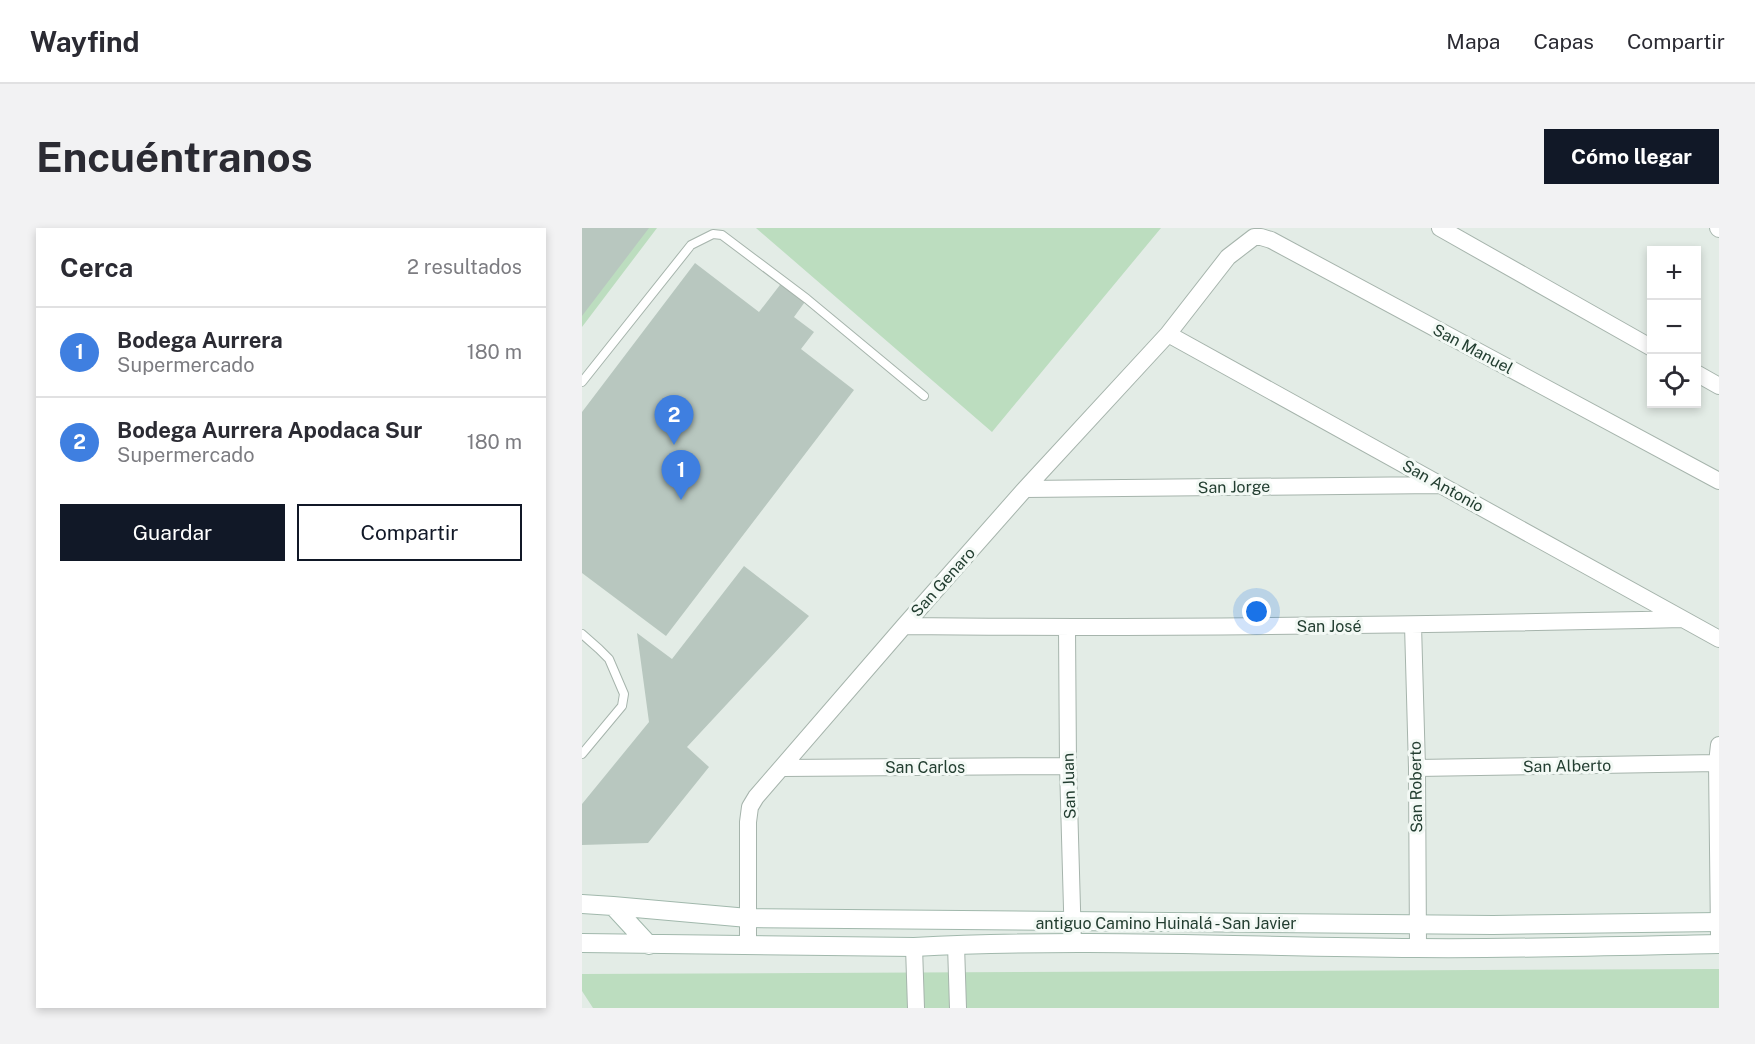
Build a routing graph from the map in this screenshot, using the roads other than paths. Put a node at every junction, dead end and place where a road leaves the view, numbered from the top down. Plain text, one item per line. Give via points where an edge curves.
1 (1440, 228) edge
2 (713, 231) edge
3 (1228, 257) joint
4 (1168, 334) junction
5 (1647, 345) edge
6 (1701, 376) edge
7 (582, 382) edge
8 (1719, 386) edge
9 (924, 396) dead end
10 (1719, 481) edge
11 (1442, 485) junction
12 (1025, 489) junction
13 (1682, 619) junction
14 (1413, 625) junction
15 (904, 626) junction
16 (1067, 628) junction
17 (582, 634) edge
18 (1719, 639) edge
19 (1719, 745) edge
20 (582, 754) edge
21 (1717, 763) junction
22 (1068, 766) junction
23 (782, 768) junction
24 (1417, 768) junction
25 (582, 904) edge
26 (613, 906) junction
27 (748, 918) junction
28 (1074, 922) junction
29 (1719, 922) edge
30 (1417, 925) junction
31 (1719, 935) edge
32 (582, 943) edge
33 (748, 944) junction
34 (1074, 944) junction
35 (1719, 944) edge
36 (649, 945) junction
37 (956, 945) junction
38 (914, 947) junction
39 (1418, 948) junction
40 (916, 1008) edge
41 (958, 1008) edge

1 - 5 street
2 - 7 lane via 691,245
2 - 9 lane via 807,299
3 - 4 street, San Genaro
3 - 10 street, San Manuel via 1254,237 1271,240
4 - 11 street, San Antonio
4 - 12 street, San Genaro
6 - 8 street
11 - 12 street, San Jorge
11 - 13 street, San Antonio
12 - 15 street, San Genaro
13 - 14 street, San José
13 - 18 street, San Antonio
14 - 16 street, San José
14 - 24 street, San Roberto
15 - 16 street, San José
15 - 23 street, San Genaro
16 - 22 street, San Juan
17 - 20 lane via 609,659 625,698
19 - 21 street
21 - 24 street, San Alberto
21 - 29 street
22 - 23 street, San Carlos
22 - 28 street, San Juan
23 - 27 street, San Genaro via 750,807
24 - 30 street, San Roberto
25 - 26 main road, antiguo Camino Huinalá - San Javier
26 - 27 main road, antiguo Camino Huinalá - San Javier
26 - 36 main road
27 - 28 main road, antiguo Camino Huinalá - San Javier
27 - 33 street, San Genaro
28 - 30 main road, antiguo Camino Huinalá - San Javier
28 - 34 street, San Juan
29 - 30 main road, antiguo Camino Huinalá - San Javier
29 - 31 street
30 - 39 street, San Roberto
32 - 36 main road
33 - 36 main road
33 - 38 main road
34 - 37 main road
34 - 39 main road
35 - 39 main road
37 - 38 main road
37 - 41 street
38 - 40 street

